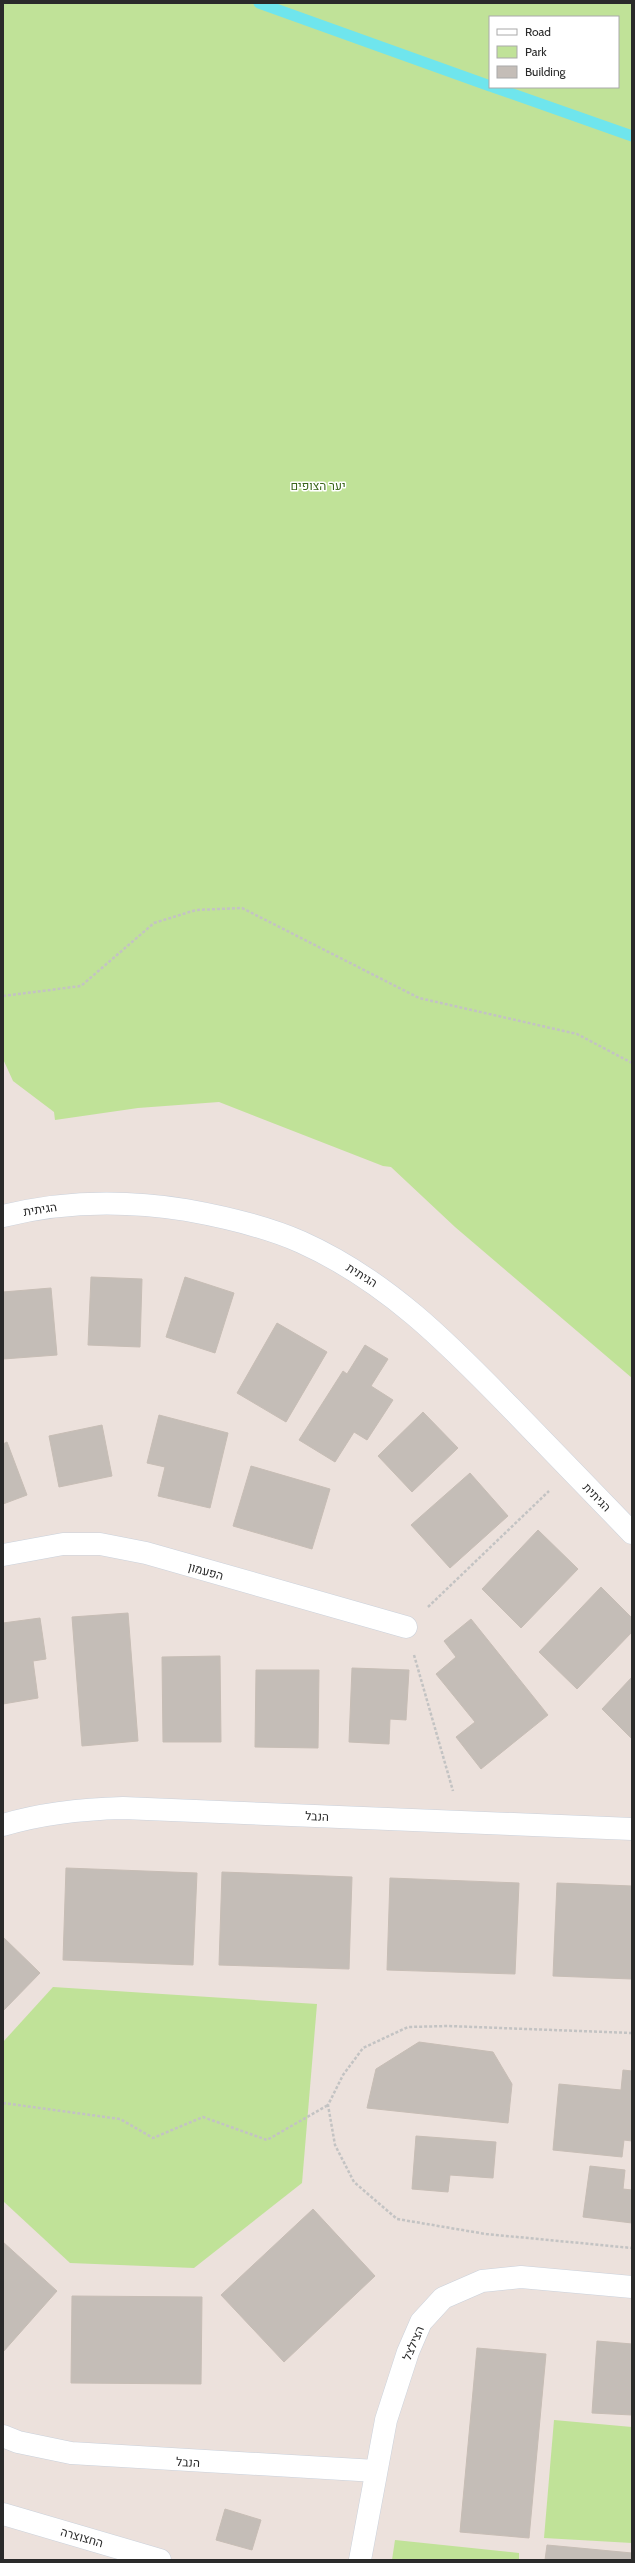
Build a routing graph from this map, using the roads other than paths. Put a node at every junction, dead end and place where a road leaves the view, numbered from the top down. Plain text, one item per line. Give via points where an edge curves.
1 (3, 1216) edge
2 (632, 1533) edge
3 (3, 1555) edge
4 (406, 1627) road end
5 (3, 1825) edge
6 (632, 1829) edge
7 (632, 2287) edge
8 (3, 2436) edge
9 (376, 2471) junction
10 (3, 2514) edge
11 (160, 2560) edge
12 (360, 2560) edge

1 - 2 street, הגיתית via 35,1208 82,1203 162,1206 261,1227 300,1241 340,1261 381,1286 456,1351
3 - 4 street, הפעמון via 63,1544 100,1544 146,1553
5 - 6 street, הנבל via 28,1817 74,1809 123,1808
7 - 9 street, הצילצל via 521,2277 482,2282 443,2298 420,2322 408,2352 386,2420
8 - 9 street, הנבל via 18,2442 71,2453
9 - 12 street, הצילצל
10 - 11 street, החצוצרה

